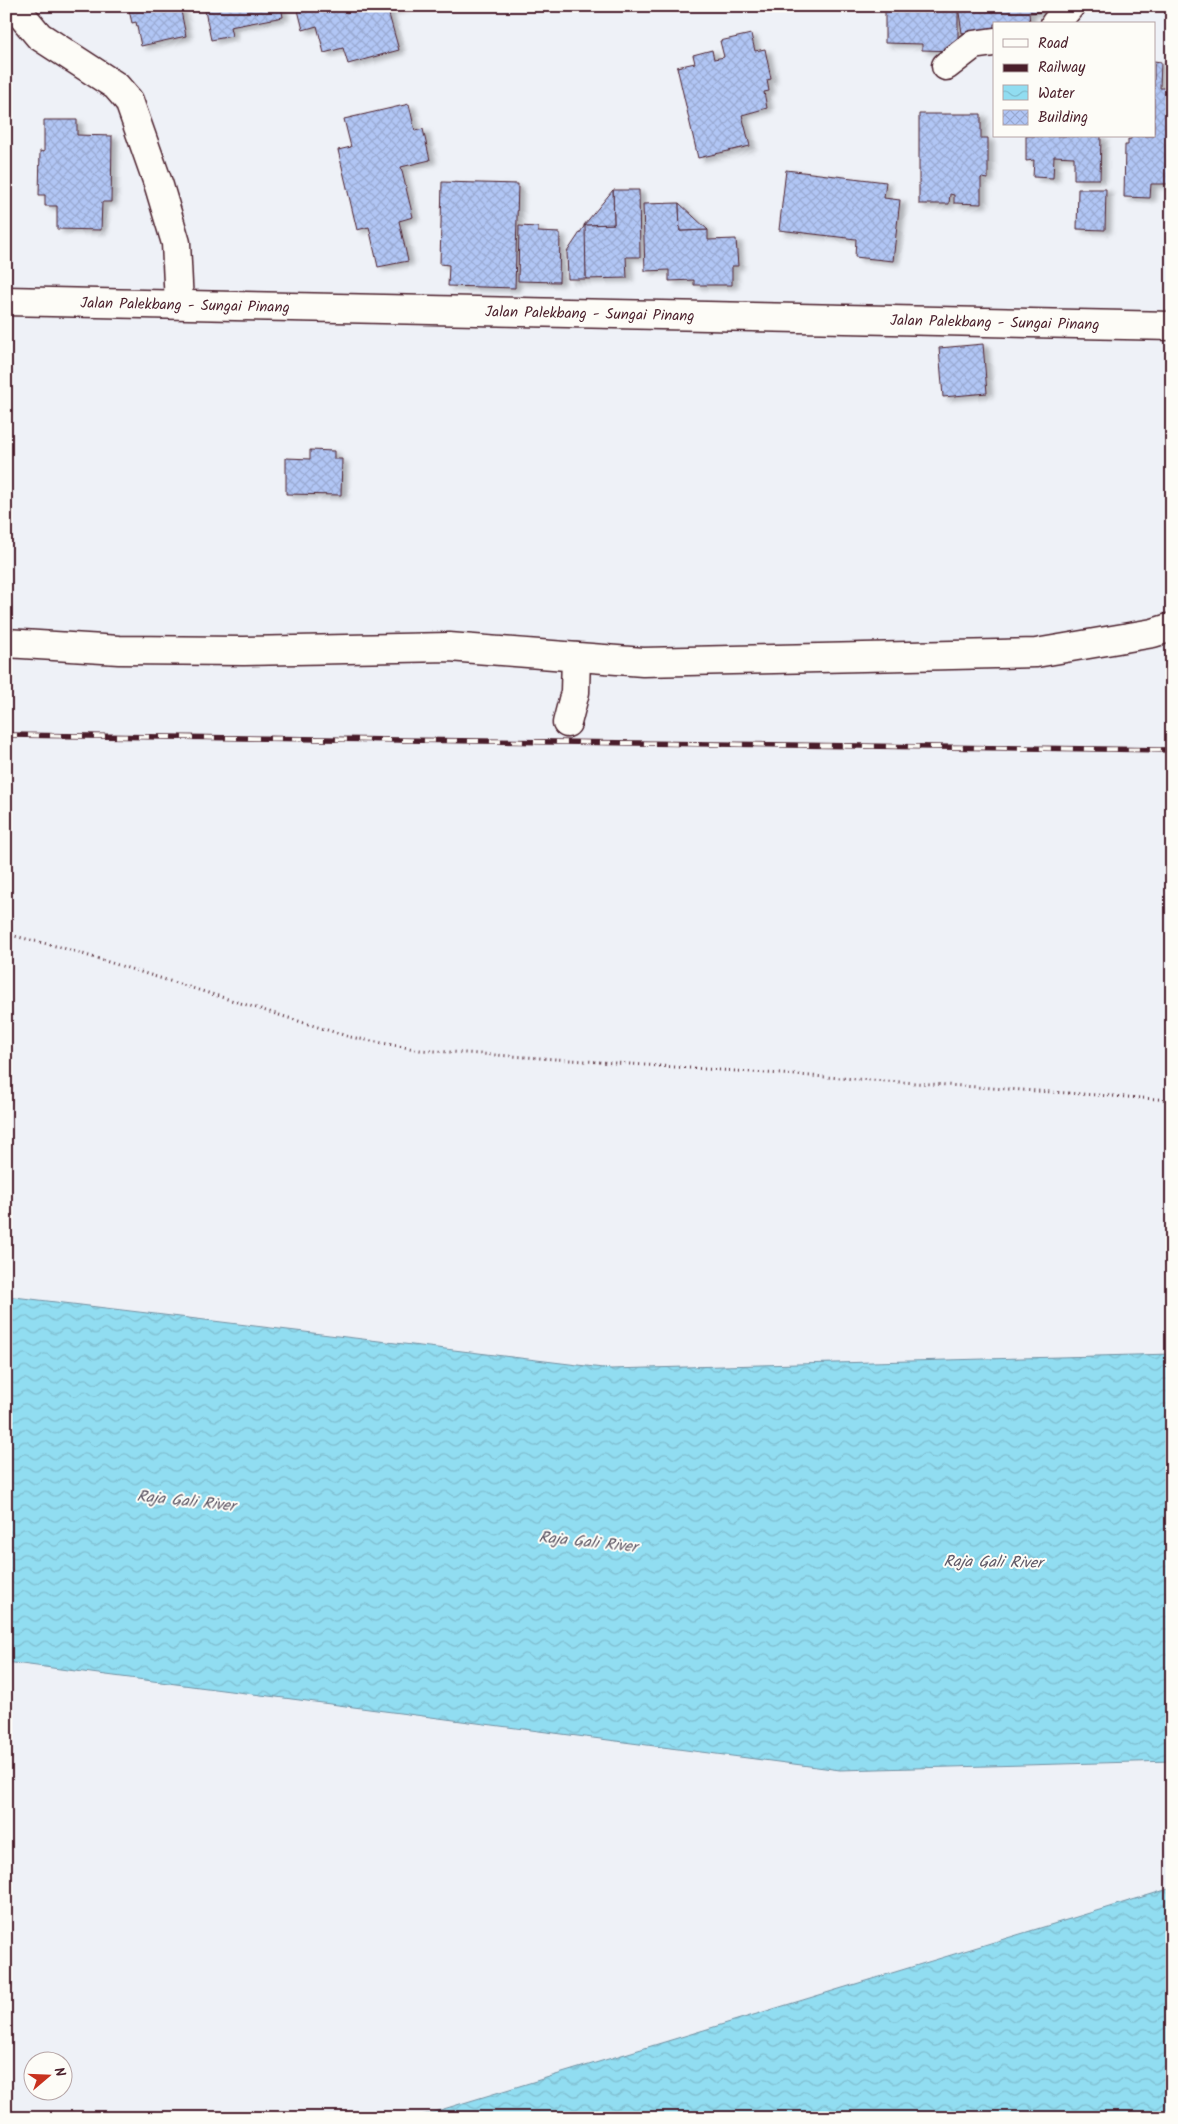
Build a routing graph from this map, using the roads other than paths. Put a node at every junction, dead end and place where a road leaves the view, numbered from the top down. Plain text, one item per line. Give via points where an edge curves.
1 (14, 6) edge
2 (1070, 6) edge
3 (1057, 22) edge
4 (993, 42) edge
5 (946, 66) dead end
6 (6, 301) edge
7 (179, 304) junction
8 (1172, 326) edge
9 (1172, 628) edge
10 (6, 643) edge
11 (576, 657) junction
12 (567, 723) dead end

1 - 7 street via 39,36 116,86 130,101 176,244
2 - 3 street
4 - 5 street via 973,45
6 - 7 street, Jalan Palekbang - Sungai Pinang
7 - 8 street, Jalan Palekbang - Sungai Pinang
9 - 11 street via 1072,648 1006,655 643,662
10 - 11 street via 128,650 449,647
11 - 12 street via 575,692

